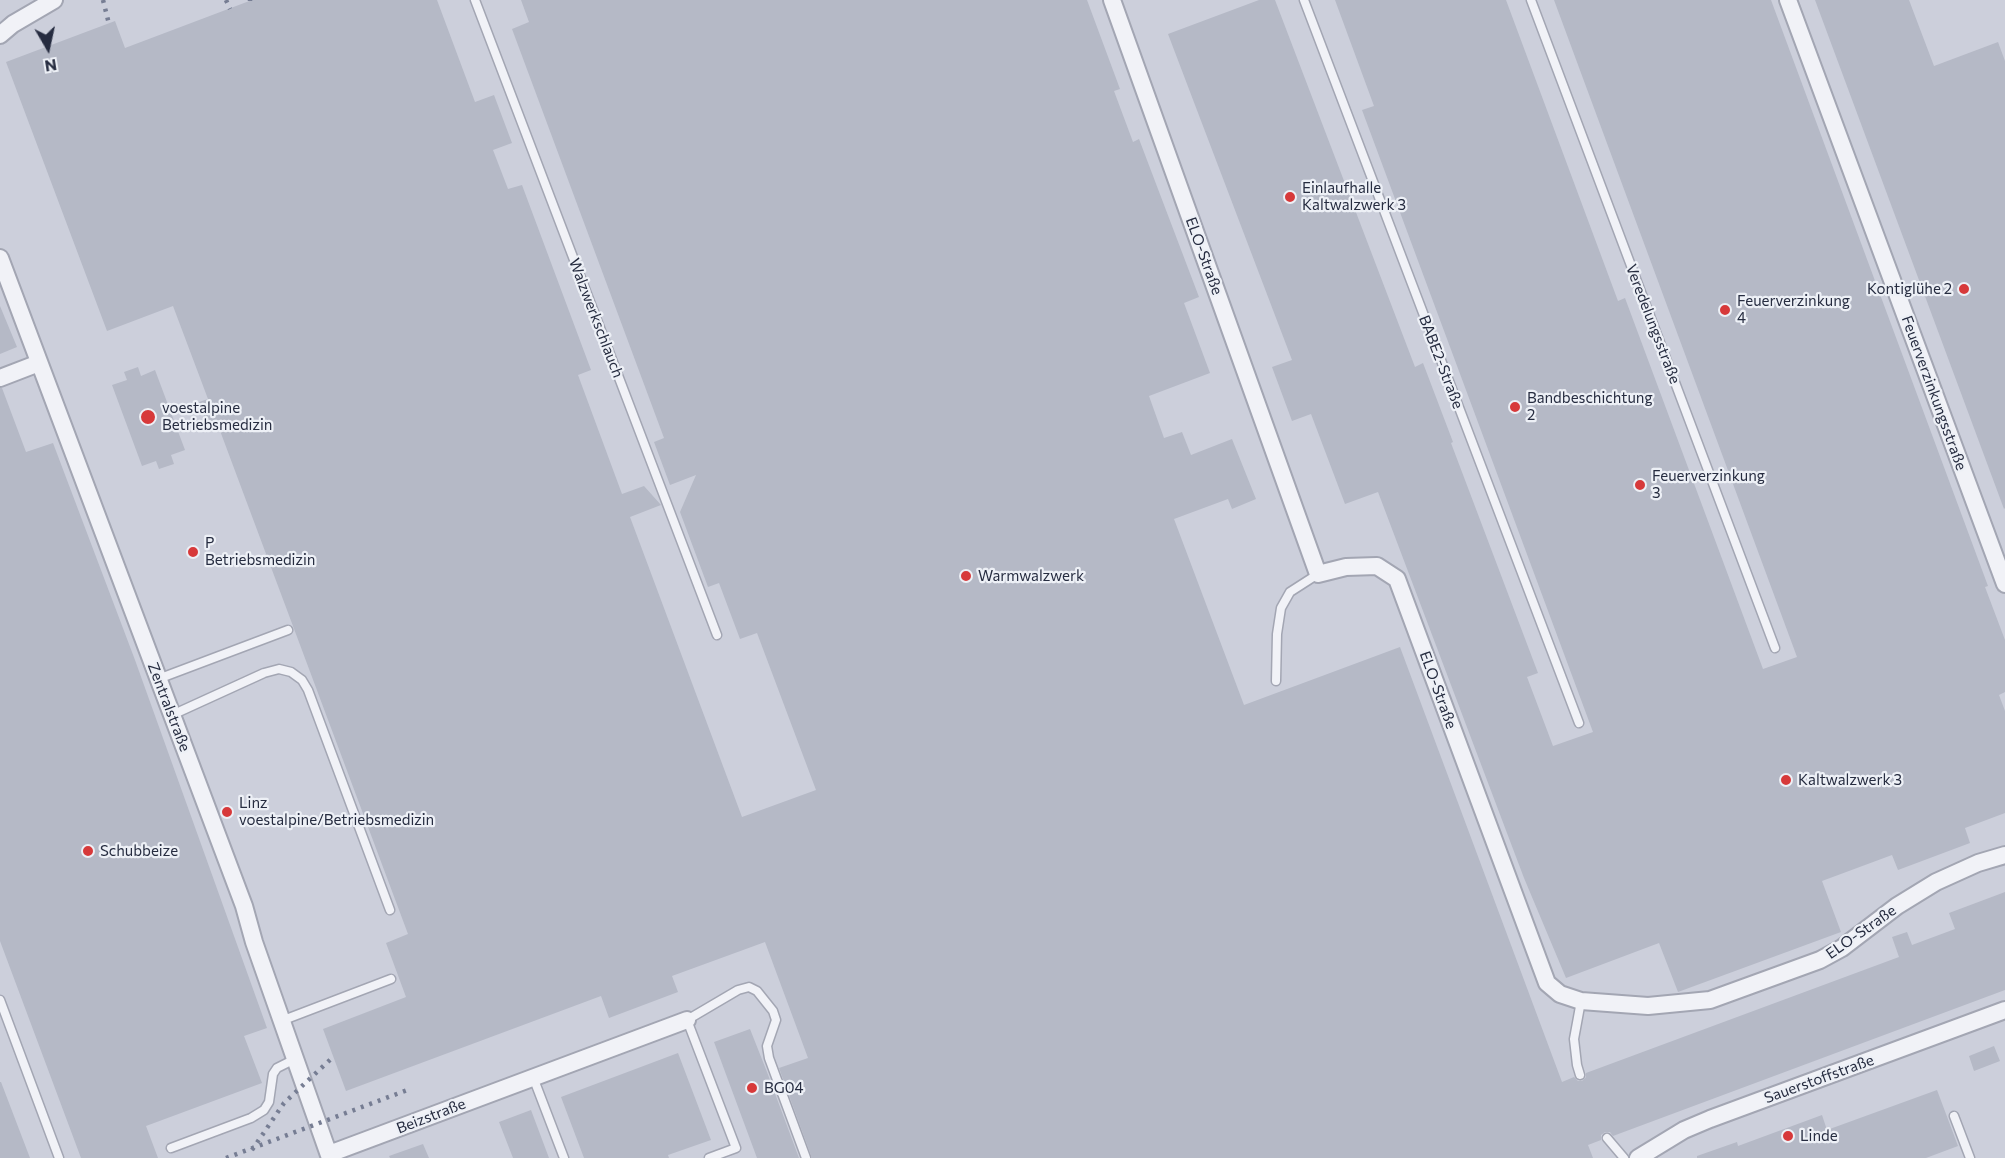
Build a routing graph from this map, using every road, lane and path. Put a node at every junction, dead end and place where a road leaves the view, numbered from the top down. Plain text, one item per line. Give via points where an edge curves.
1 (54, 0) edge
2 (475, 0) edge
3 (1112, 0) edge
4 (1304, 0) edge
5 (1531, 0) edge
6 (1788, 0) edge
7 (0, 35) edge
8 (0, 258) edge
9 (39, 363) junction
10 (0, 378) edge
11 (1318, 574) junction
12 (2005, 584) edge
13 (288, 630) dead end
14 (717, 635) dead end
15 (1775, 648) dead end
16 (158, 679) junction
17 (1276, 681) dead end
18 (172, 715) junction
19 (1579, 723) dead end
20 (2005, 855) edge
21 (390, 910) dead end
22 (391, 979) dead end
23 (0, 1000) edge
24 (1581, 1001) junction
25 (2005, 1010) edge
26 (687, 1020) junction
27 (281, 1021) junction
28 (295, 1059) junction
29 (1580, 1075) dead end
30 (533, 1077) junction
31 (1954, 1116) dead end
32 (1607, 1138) dead end
33 (171, 1148) dead end
34 (330, 1156) edge
35 (59, 1158) edge
36 (564, 1158) edge
37 (709, 1158) edge
38 (806, 1158) edge
39 (1624, 1158) edge
40 (1638, 1158) edge
41 (1970, 1158) edge

1 - 7 street
2 - 14 lane, Walzwerkschlauch
3 - 11 street, ELO-Straße
4 - 19 lane, BABE2-Straße
5 - 15 lane, Veredelungsstraße
6 - 12 street, Feuerverzinkungsstraße
8 - 9 street, Zentralstraße
9 - 10 street
9 - 16 street, Zentralstraße
11 - 17 lane via 1290,592 1281,608
11 - 24 street, ELO-Straße via 1346,567 1377,566 1396,579 1547,983 1560,994
13 - 16 lane
16 - 18 street, Zentralstraße
18 - 21 lane via 264,673 279,669 302,680
18 - 27 street, Zentralstraße via 244,906
20 - 24 street, ELO-Straße via 1936,882 1820,960 1736,992 1710,1000 1648,1005
22 - 27 lane
23 - 35 lane
24 - 29 lane via 1574,1039
25 - 40 street, Sauerstoffstraße via 1710,1119
26 - 30 street, Beizstraße
26 - 37 lane via 736,1148
26 - 38 lane, Beizstraße via 749,987 765,1000 776,1020 767,1046 769,1058
27 - 28 street, Zentralstraße
28 - 33 lane via 273,1074 264,1110
28 - 34 street, Zentralstraße
30 - 34 street, Beizstraße
30 - 36 lane
31 - 41 lane
32 - 39 lane

